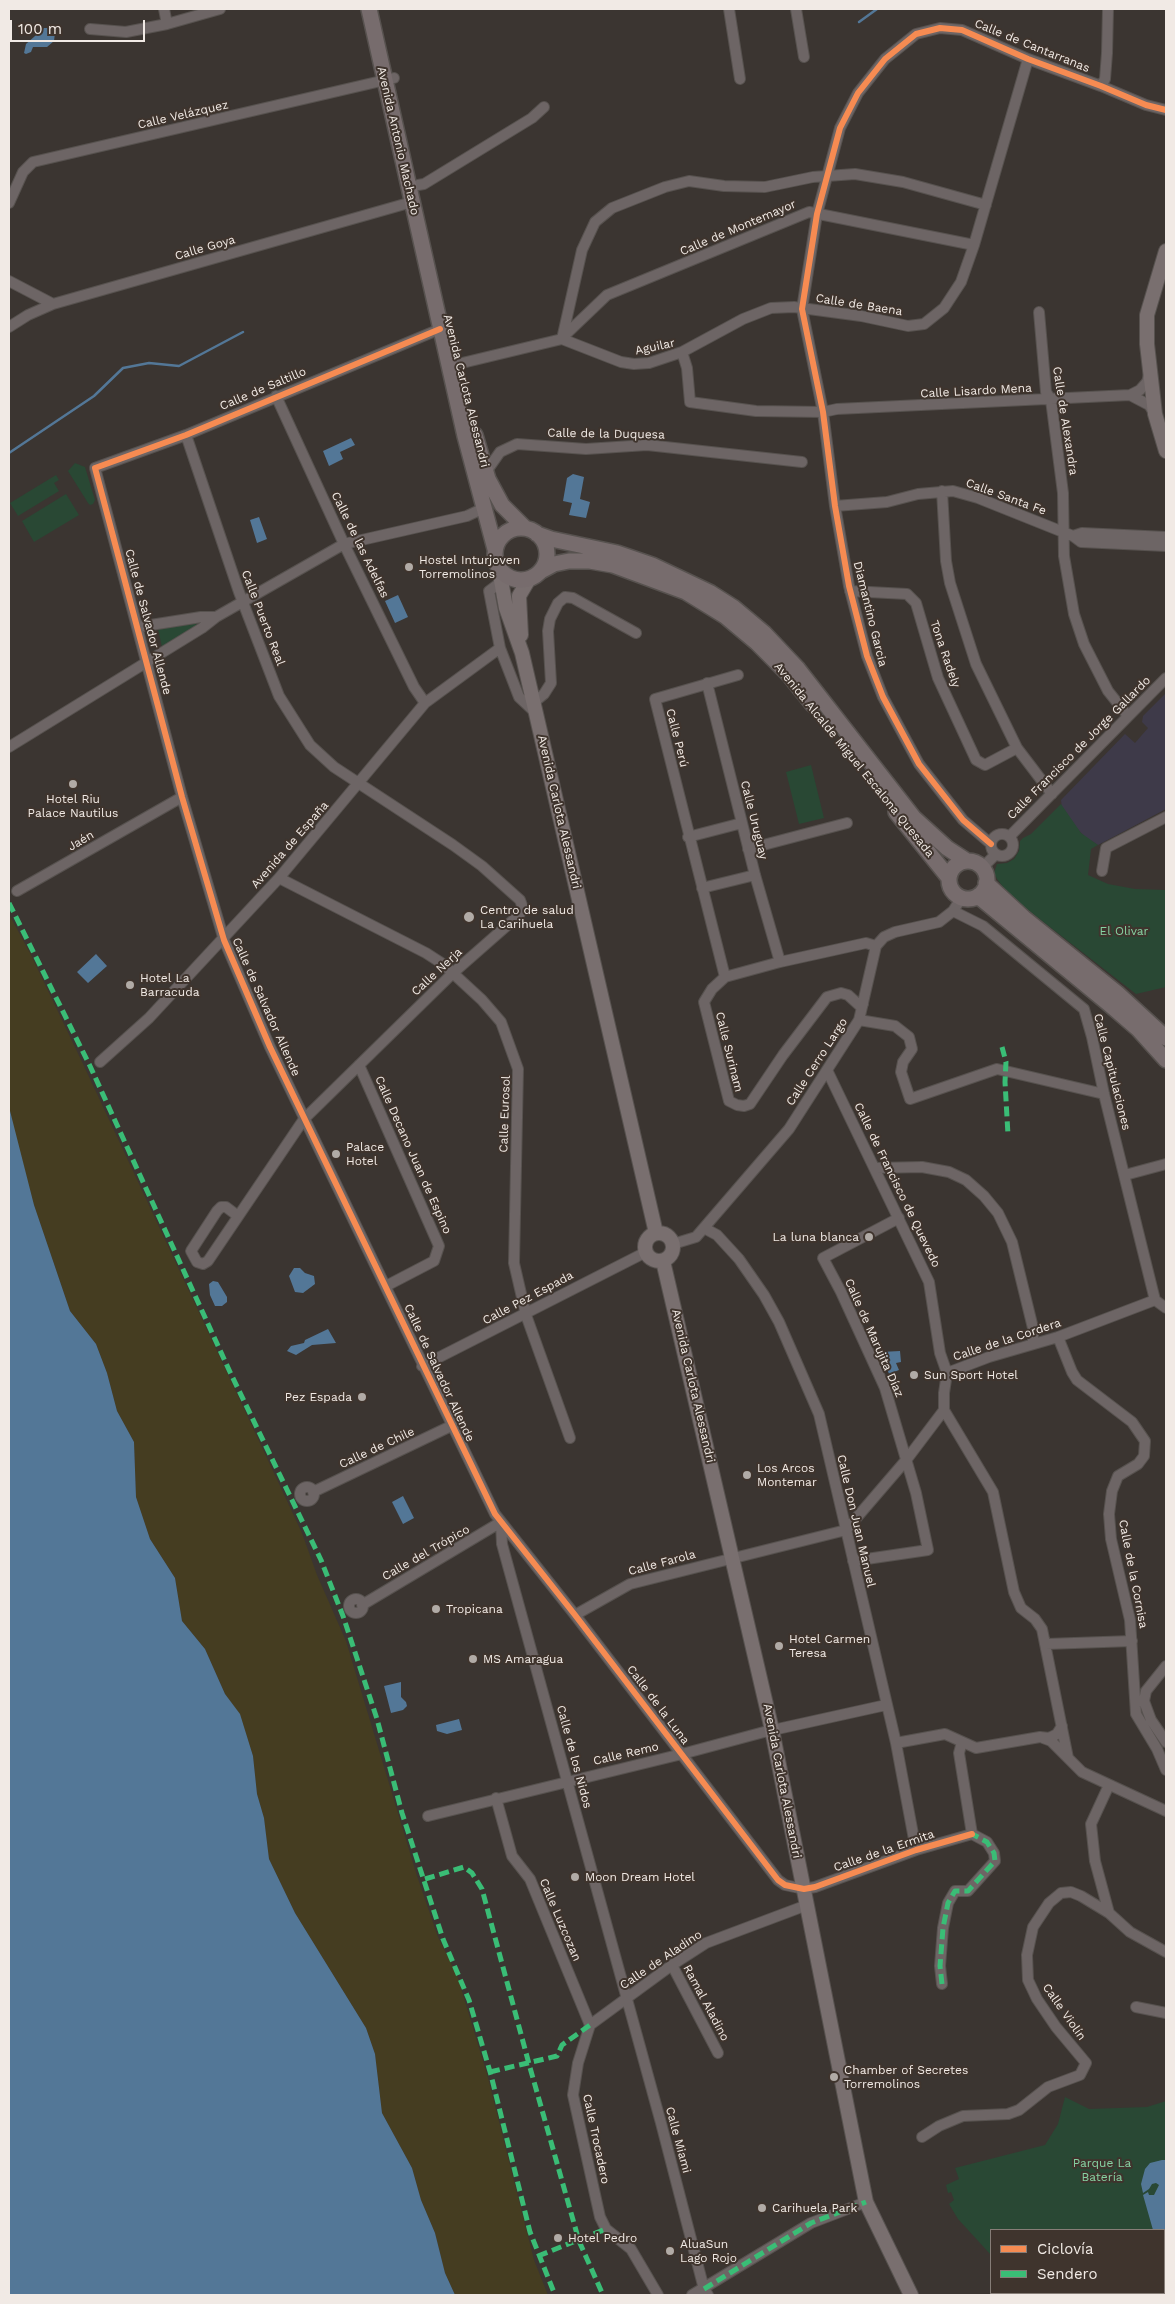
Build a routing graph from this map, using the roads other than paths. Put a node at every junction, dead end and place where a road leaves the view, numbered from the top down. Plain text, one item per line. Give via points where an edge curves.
1 (164, 9) edge
2 (220, 9) edge
3 (369, 9) edge
4 (378, 9) edge
5 (729, 9) edge
6 (796, 9) edge
7 (1108, 9) edge
8 (167, 24) junction
9 (90, 29) dead end
10 (804, 58) dead end
11 (1028, 59) junction
12 (389, 79) junction
13 (740, 79) dead end
14 (1102, 86) junction
15 (544, 107) dead end
16 (1166, 110) edge
17 (828, 175) junction
18 (418, 185) junction
19 (412, 202) junction
20 (9, 203) edge
21 (986, 205) junction
22 (817, 214) junction
23 (974, 245) junction
24 (1166, 250) edge
25 (433, 272) junction
26 (9, 281) edge
27 (53, 304) junction
28 (802, 309) junction
29 (1039, 312) dead end
30 (9, 327) edge
31 (440, 329) junction
32 (562, 339) junction
33 (682, 352) junction
34 (458, 364) junction
35 (1150, 371) junction
36 (1130, 395) junction
37 (276, 396) junction
38 (1051, 400) junction
39 (823, 412) junction
40 (1155, 414) junction
41 (186, 434) junction
42 (476, 442) junction
43 (1166, 451) edge
44 (500, 452) junction
45 (802, 462) dead end
46 (95, 468) joint
47 (486, 472) junction
48 (942, 491) junction
49 (835, 506) junction
50 (484, 508) junction
51 (531, 531) junction
52 (1069, 535) junction
53 (1166, 537) edge
54 (344, 544) junction
55 (1166, 546) edge
56 (495, 550) junction
57 (535, 575) junction
58 (500, 576) junction
59 (850, 591) junction
60 (243, 603) junction
61 (216, 617) junction
62 (138, 627) junction
63 (636, 633) dead end
64 (500, 648) junction
65 (522, 653) junction
66 (147, 662) junction
67 (738, 676) dead end
68 (1166, 678) edge
69 (707, 683) junction
70 (425, 703) junction
71 (534, 708) junction
72 (1128, 716) junction
73 (9, 747) edge
74 (1017, 748) junction
75 (359, 784) junction
76 (1052, 794) junction
77 (182, 797) junction
78 (1166, 817) edge
79 (742, 823) junction
80 (847, 823) dead end
81 (1010, 836) junction
82 (688, 837) junction
83 (748, 849) junction
84 (994, 849) junction
85 (967, 861) junction
86 (982, 868) junction
87 (1102, 871) dead end
88 (755, 875) junction
89 (279, 878) junction
90 (949, 878) junction
91 (986, 883) junction
92 (702, 888) junction
93 (17, 891) dead end
94 (978, 896) junction
95 (962, 897) junction
96 (953, 910) junction
97 (224, 940) junction
98 (876, 946) junction
99 (780, 962) junction
100 (453, 974) junction
101 (725, 978) junction
102 (863, 1004) junction
103 (860, 1020) junction
104 (1166, 1038) edge
105 (1166, 1060) edge
106 (100, 1062) dead end
107 (359, 1065) junction
108 (827, 1070) junction
109 (1104, 1094) junction
110 (304, 1119) junction
111 (1166, 1164) edge
112 (876, 1168) junction
113 (1125, 1175) junction
114 (238, 1216) junction
115 (899, 1218) junction
116 (704, 1228) junction
117 (656, 1233) junction
118 (673, 1244) junction
119 (646, 1252) junction
120 (663, 1261) junction
121 (386, 1286) junction
122 (1156, 1300) junction
123 (1166, 1308) edge
124 (526, 1315) junction
125 (1058, 1337) junction
126 (1033, 1344) junction
127 (422, 1366) junction
128 (947, 1373) junction
129 (944, 1410) junction
130 (451, 1426) junction
131 (570, 1438) dead end
132 (907, 1459) junction
133 (313, 1492) dead end
134 (501, 1522) junction
135 (846, 1530) junction
136 (733, 1558) junction
137 (853, 1561) junction
138 (362, 1604) dead end
139 (575, 1615) junction
140 (1132, 1641) junction
141 (1046, 1644) junction
142 (1166, 1666) edge
143 (1140, 1701) junction
144 (886, 1705) junction
145 (1062, 1726) junction
146 (772, 1730) junction
147 (1040, 1736) junction
148 (896, 1742) junction
149 (962, 1742) junction
150 (1166, 1742) edge
151 (682, 1754) junction
152 (1068, 1758) junction
153 (1166, 1770) edge
154 (568, 1781) junction
155 (1109, 1785) junction
156 (496, 1798) junction
157 (1166, 1807) edge
158 (428, 1816) dead end
159 (972, 1834) junction
160 (916, 1850) junction
161 (804, 1889) junction
162 (807, 1905) junction
163 (1109, 1913) junction
164 (1166, 1952) edge
165 (672, 1965) junction
166 (942, 1984) dead end
167 (626, 1998) junction
168 (1136, 2007) dead end
169 (1166, 2012) edge
170 (590, 2025) junction
171 (718, 2053) dead end
172 (922, 2137) dead end
173 (866, 2202) junction
174 (706, 2292) edge
175 (658, 2295) edge
176 (692, 2295) edge
177 (911, 2295) edge

1 - 8 street
2 - 8 street
3 - 12 main road, Avenida Antonio Machado
4 - 12 main road, Avenida Antonio Machado
5 - 13 street
6 - 10 street
7 - 14 street
8 - 9 street via 126,32
11 - 14 street, Calle de Cantarranas
11 - 17 street, Calle de Cantarranas via 962,30 940,28 916,34 885,60 858,93 840,128
11 - 21 street, Calle de Baena
12 - 18 main road, Avenida Antonio Machado
12 - 19 main road, Avenida Antonio Machado
12 - 20 street, Calle Velázquez via 32,162 23,172
14 - 16 street, Calle de Cantarranas
15 - 18 street via 532,118
17 - 21 street via 855,174 903,182
17 - 22 street, Calle de Cantarranas
17 - 32 street via 765,187 689,181 612,208 595,222 582,250
18 - 25 main road, Avenida Antonio Machado
19 - 25 main road, Avenida Antonio Machado
19 - 27 street, Calle Goya
21 - 23 street, Calle de Baena
22 - 23 street, Calle de Montemayor
22 - 28 street, Calle de Cantarranas
22 - 32 street, Calle de Montemayor via 810,212 607,295
23 - 28 street, Calle de Baena via 961,282 944,308 924,324 908,326
24 - 35 main road via 1147,315
25 - 31 main road, Avenida Carlota Alessandri
25 - 34 main road, Avenida Carlota Alessandri
26 - 27 street
27 - 30 street, Calle Goya via 28,314
28 - 33 street, Calle de Baena via 771,308 742,319
28 - 39 street, Diamantino Garcia
29 - 38 street, Calle de Alexandra via 1046,392
31 - 37 street, Calle de Saltillo
31 - 50 main road, Avenida Carlota Alessandri
32 - 33 street, Aguilar via 590,352 634,364 649,363
32 - 34 street
33 - 39 street, Aguilar via 690,402 756,411
34 - 42 main road, Avenida Carlota Alessandri
35 - 36 street via 1140,390
35 - 40 main road
36 - 38 street, Calle Lisardo Mena
36 - 40 street via 1149,405
37 - 41 street, Calle de Saltillo
37 - 54 street, Calle de las Adelfas
38 - 39 street, Calle Lisardo Mena
38 - 52 street, Calle de Alexandra
39 - 49 street, Diamantino Garcia
40 - 43 main road
41 - 46 street, Calle de Saltillo
41 - 60 street, Calle Puerto Real
42 - 44 street via 485,450
42 - 47 main road, Avenida Carlota Alessandri
44 - 45 street, Calle de la Duquesa via 517,444 586,449 647,444
44 - 47 street
46 - 62 street, Calle de Salvador Allende
47 - 51 main road, Avenida Carlota Alessandri via 502,505
48 - 49 street, Calle Santa Fe via 887,502
48 - 52 street, Calle Santa Fe via 978,498
48 - 74 street via 950,583 976,664
49 - 59 street, Diamantino Garcia
50 - 54 street via 466,516
50 - 56 main road, Avenida Carlota Alessandri
51 - 56 main road via 517,528 503,535
51 - 57 main road via 546,547 545,564
51 - 85 main road, Avenida Alcalde Miguel Escalona Quesada via 652,564 734,607 798,669 914,818 947,848
52 - 53 street, Calle Santa Fe
52 - 55 street via 1081,542
52 - 72 street, Calle de Alexandra via 1064,556 1074,614 1084,644 1108,691
54 - 60 street
54 - 70 street, Calle de las Adelfas via 414,687
56 - 58 main road
57 - 58 main road via 512,579
57 - 65 main road, Avenida Carlota Alessandri via 519,596
57 - 90 main road, Avenida Alcalde Miguel Escalona Quesada via 554,564 569,561 613,565 686,592 725,616 789,675
58 - 64 street via 489,592
58 - 65 main road, Avenida Carlota Alessandri via 506,608
59 - 74 street, Tona Radely via 907,594 916,603 938,678 976,760 985,765
59 - 84 street, Diamantino Garcia via 867,656 880,689 919,764 962,820
60 - 61 street
60 - 75 street, Calle Puerto Real via 279,696 310,745
61 - 62 street
61 - 66 street
62 - 66 street, Calle de Salvador Allende
63 - 71 street via 573,598 565,597 550,619 548,631 551,683
64 - 70 street, Avenida de España
64 - 71 street via 519,697
65 - 71 main road, Avenida Carlota Alessandri
66 - 73 street
66 - 77 street, Calle de Salvador Allende
67 - 69 street, Calle Perú
68 - 72 street, Calle Francisco de Jorge Gallardo
69 - 79 street, Calle Uruguay
69 - 82 street, Calle Perú via 655,699
70 - 75 street, Avenida de España
71 - 117 main road, Avenida Carlota Alessandri
72 - 76 street, Calle Francisco de Jorge Gallardo
74 - 76 street
75 - 89 street, Avenida de España
75 - 100 street, Calle Nerja via 482,866 520,900 524,908
76 - 81 street, Calle Francisco de Jorge Gallardo
77 - 93 street, Jaén
77 - 97 street, Calle de Salvador Allende
78 - 87 street via 1106,848
79 - 82 street
79 - 83 street, Calle Uruguay
80 - 83 street
81 - 84 street via 997,835
81 - 84 street via 1012,851 1003,856
82 - 92 street, Calle Perú
83 - 88 street, Calle Uruguay
84 - 86 street
85 - 86 main road
85 - 90 main road via 958,864
86 - 91 main road via 986,873
88 - 92 street
88 - 99 street, Calle Uruguay
89 - 97 street, Avenida de España
89 - 100 street, Calle Eurosol via 426,953
90 - 95 main road via 952,890
91 - 94 main road
91 - 104 main road via 1024,918 1118,993
92 - 101 street, Calle Perú
94 - 95 main road
94 - 105 main road via 1138,1029
95 - 96 street
96 - 98 street via 939,922 895,932
96 - 109 street, Calle Capitulaciones via 983,926 1084,1009
97 - 106 street, Avenida de España via 149,1018
97 - 110 street, Calle de Salvador Allende
98 - 99 street, Calle Surinam via 866,943
98 - 102 street, Calle Cerro Largo
99 - 101 street, Calle Surinam
100 - 107 street, Calle Nerja
100 - 124 street, Calle Eurosol via 501,1022 518,1069 514,1263
101 - 102 street, Calle Surinam via 712,989 704,1002 729,1101 737,1105 750,1104 827,997 841,993 859,1005
102 - 103 street, Calle Cerro Largo
103 - 108 street, Calle Cerro Largo
103 - 109 street via 895,1026 909,1037 912,1049 903,1062 901,1072 910,1099 997,1068
107 - 110 street, Calle Nerja
107 - 121 street, Calle Decano Juan de Espino via 439,1246 434,1262
108 - 112 street, Calle de Francisco de Quevedo
108 - 116 street, Calle Cerro Largo via 789,1129
109 - 113 street, Calle Capitulaciones
110 - 114 street, Calle Nerja
110 - 121 street, Calle de Salvador Allende
111 - 113 street
112 - 115 street, Calle de Francisco de Quevedo
112 - 126 street via 922,1167 949,1172 966,1180 984,1196 998,1213 1012,1242 1033,1328
113 - 122 street, Calle Capitulaciones
114 - 114 street, Calle Nerja via 226,1207 217,1210 191,1251 197,1262 203,1264 208,1261
115 - 128 street, Calle de Francisco de Quevedo via 929,1282 940,1353
115 - 132 street, Calle de Marujita Díaz via 823,1258 885,1388
116 - 118 street, Calle Cerro Largo via 696,1237
116 - 135 street, Calle Don Juan Manuel via 717,1234 739,1259 779,1322 819,1414
117 - 118 main road via 667,1235
117 - 119 main road via 646,1241
118 - 120 main road via 671,1255
119 - 120 main road via 654,1260
119 - 124 street, Calle Pez Espada
120 - 136 main road, Avenida Carlota Alessandri
121 - 127 street, Calle de Salvador Allende
122 - 123 street
122 - 125 street, Calle de la Cordera
124 - 127 street, Calle Pez Espada
124 - 131 street, Calle Eurosol
125 - 126 street, Calle de la Cordera
125 - 140 street, Calle de la Cornisa via 1077,1380 1132,1422 1145,1441 1144,1456 1138,1464 1118,1476 1112,1490 1109,1514
126 - 128 street, Calle de la Cordera
127 - 130 street, Calle de Salvador Allende
128 - 129 street, Calle de la Cordera
129 - 132 street
129 - 141 street via 993,1492 1014,1592 1021,1608 1042,1629
130 - 133 street, Calle de Chile
130 - 134 street, Calle de Salvador Allende
132 - 135 street
132 - 137 street, Calle de Marujita Díaz via 928,1550
134 - 138 street, Calle del Trópico via 489,1532
134 - 139 street, Calle de la Luna
134 - 154 street, Calle de los Nidos via 502,1544
135 - 136 street
135 - 137 street, Calle Don Juan Manuel
136 - 139 street, Calle Farola via 630,1584
136 - 146 main road, Avenida Carlota Alessandri
137 - 144 street, Calle Don Juan Manuel
139 - 151 street, Calle de la Luna
140 - 141 street
140 - 143 street, Calle de la Cornisa
141 - 145 street
142 - 143 street
143 - 150 street
143 - 153 street, Calle de la Cornisa via 1136,1714
144 - 146 street, Calle Remo
144 - 148 street, Calle Don Juan Manuel
145 - 147 street via 1054,1737
145 - 152 street
146 - 151 street, Calle Remo
146 - 161 main road, Avenida Carlota Alessandri
147 - 149 street via 976,1748
147 - 152 street via 1051,1741
148 - 149 street via 945,1734
148 - 160 street, Calle Don Juan Manuel
149 - 159 street via 959,1753
151 - 154 street, Calle Remo
151 - 161 street, Calle de la Luna via 778,1880
152 - 155 street via 1082,1772
154 - 156 street, Calle Remo
154 - 167 street, Calle de los Nidos
155 - 157 street
155 - 163 street via 1091,1824 1094,1861
156 - 158 street, Calle Remo
156 - 170 street, Calle Luzcozan via 512,1856 530,1878
159 - 160 street, Calle de la Ermita
159 - 166 street via 988,1842 995,1861 968,1891 955,1891 948,1902 940,1966
160 - 161 street, Calle de la Ermita via 815,1888
161 - 162 main road, Avenida Carlota Alessandri
162 - 165 street, Calle de Aladino via 706,1943
162 - 173 main road, Avenida Carlota Alessandri
163 - 164 street via 1130,1932
163 - 172 street, Calle Violín via 1081,1896 1061,1893 1049,1903 1033,1927 1027,1954 1028,1980 1037,1999 1086,2063 1080,2075 1048,2087 1019,2110 1008,2114 963,2116
165 - 167 street, Calle de Aladino
165 - 171 street, Ramal Aladino
167 - 170 street, Calle de Aladino
167 - 174 street, Calle Miami
168 - 169 street
170 - 175 street, Calle Trocadero via 572,2095 600,2217 606,2229 631,2249
173 - 174 street via 811,2223
173 - 177 main road, Avenida Carlota Alessandri
174 - 176 street

